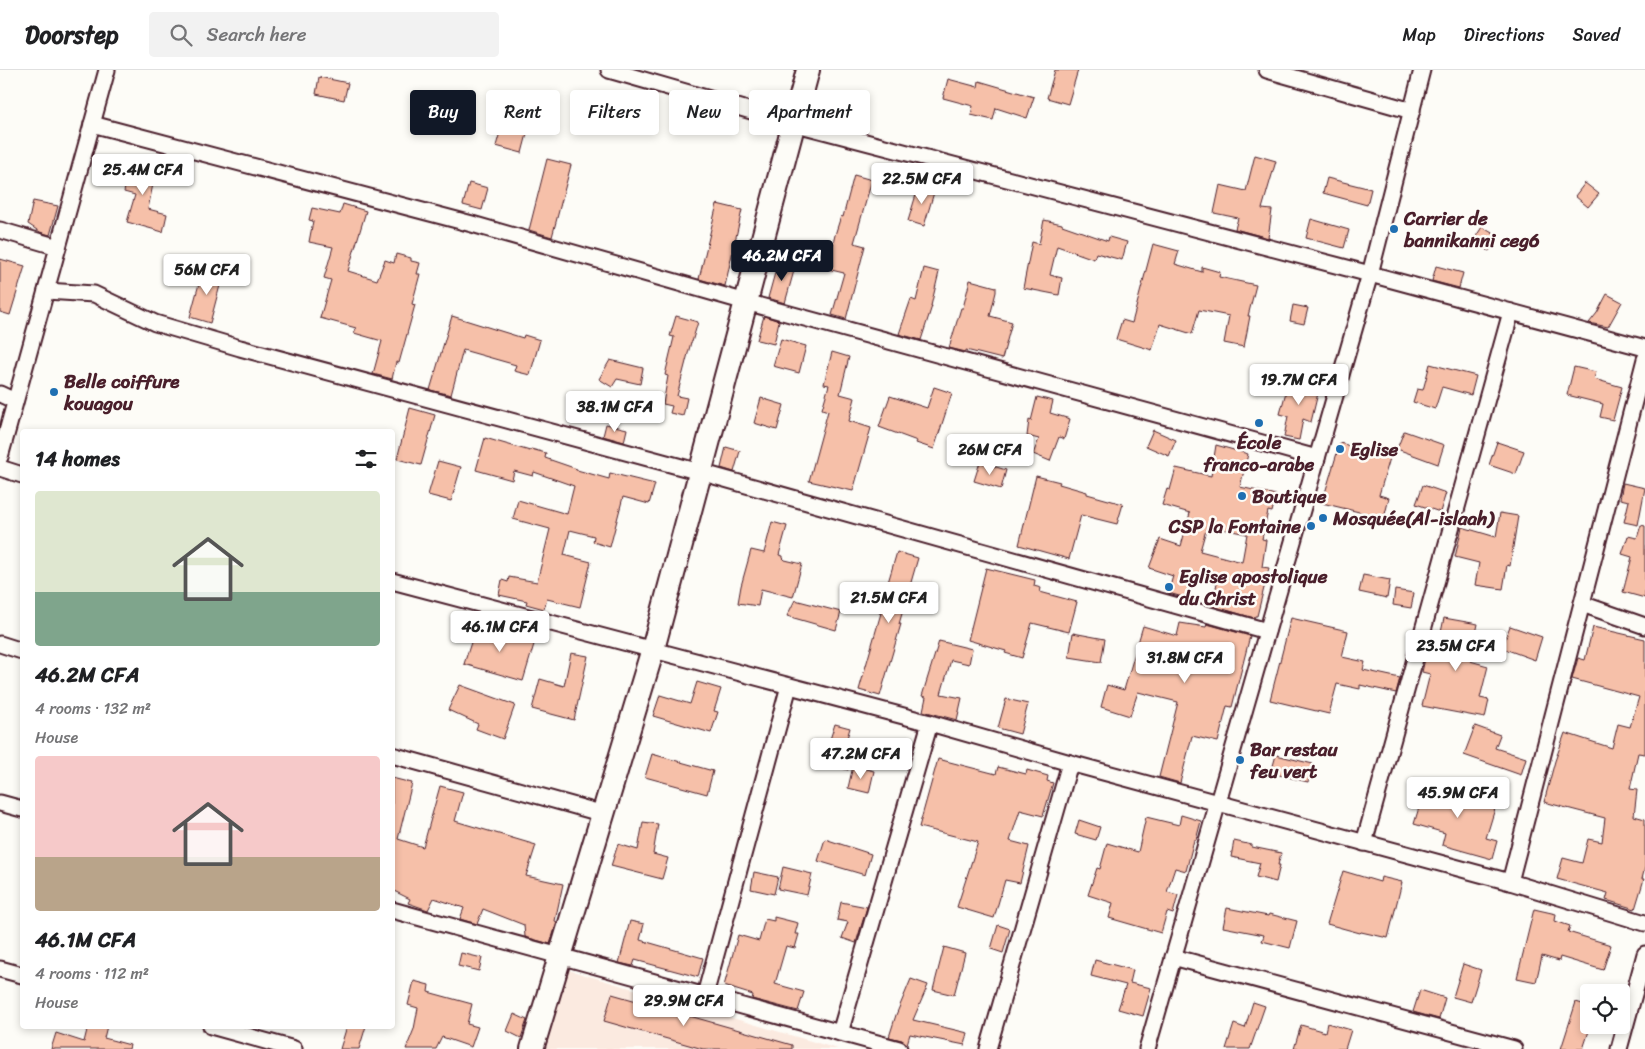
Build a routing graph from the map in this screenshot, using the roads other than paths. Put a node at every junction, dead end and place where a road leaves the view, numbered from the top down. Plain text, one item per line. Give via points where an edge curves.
1 (107, 70) edge
2 (609, 70) edge
3 (808, 70) edge
4 (1267, 70) edge
5 (1422, 70) edge
6 (802, 90) edge
7 (749, 110) edge
8 (1412, 111) junction
9 (92, 124) junction
10 (790, 135) edge
11 (839, 135) edge
12 (0, 230) edge
13 (58, 247) junction
14 (1370, 274) junction
15 (46, 290) junction
16 (746, 302) junction
17 (1511, 312) junction
18 (1645, 348) edge
19 (1645, 359) edge
20 (0, 394) edge
21 (16, 401) junction
22 (0, 457) edge
23 (1317, 458) junction
24 (0, 468) edge
25 (700, 472) junction
26 (20, 474) edge
27 (395, 582) edge
28 (1582, 604) junction
29 (1645, 626) edge
30 (1267, 631) junction
31 (0, 644) edge
32 (653, 649) junction
33 (20, 650) edge
34 (789, 686) junction
35 (930, 723) junction
36 (395, 755) edge
37 (1070, 763) junction
38 (0, 803) edge
39 (1218, 803) junction
40 (20, 808) edge
41 (604, 814) junction
42 (1364, 843) junction
43 (1510, 882) junction
44 (395, 911) edge
45 (1645, 923) edge
46 (1645, 954) edge
47 (561, 956) junction
48 (1173, 957) junction
49 (0, 969) edge
50 (20, 974) edge
51 (705, 995) junction
52 (221, 1029) edge
53 (840, 1033) junction
54 (294, 1049) edge
55 (532, 1049) edge
56 (899, 1049) edge
57 (988, 1049) edge
58 (1147, 1049) edge
59 (1514, 1049) edge
60 (1618, 1049) edge

1 - 9 street
2 - 7 street
3 - 6 street
4 - 8 street
5 - 8 street
8 - 14 street
9 - 13 street
9 - 16 street via 472,224
10 - 16 street
11 - 14 street
12 - 13 street
13 - 15 street
14 - 17 street
14 - 23 street
15 - 21 street
15 - 25 street via 94,294 164,326
16 - 23 street
16 - 25 street
17 - 18 street
17 - 42 street
19 - 28 street
20 - 21 street
21 - 22 street
23 - 30 street
24 - 26 street
25 - 30 street
25 - 32 street
27 - 32 street
28 - 29 street
28 - 43 street
30 - 39 street
31 - 33 street
32 - 34 street
32 - 41 street
34 - 35 street
34 - 51 street
35 - 37 street
35 - 53 street
36 - 41 street
37 - 39 street
37 - 57 street
38 - 40 street
39 - 42 street
39 - 48 street
41 - 47 street
42 - 43 street
43 - 45 street
44 - 47 street
46 - 60 street
47 - 51 street
47 - 55 street
48 - 58 street
48 - 59 street
49 - 50 street
51 - 53 street
52 - 54 street
53 - 56 street

